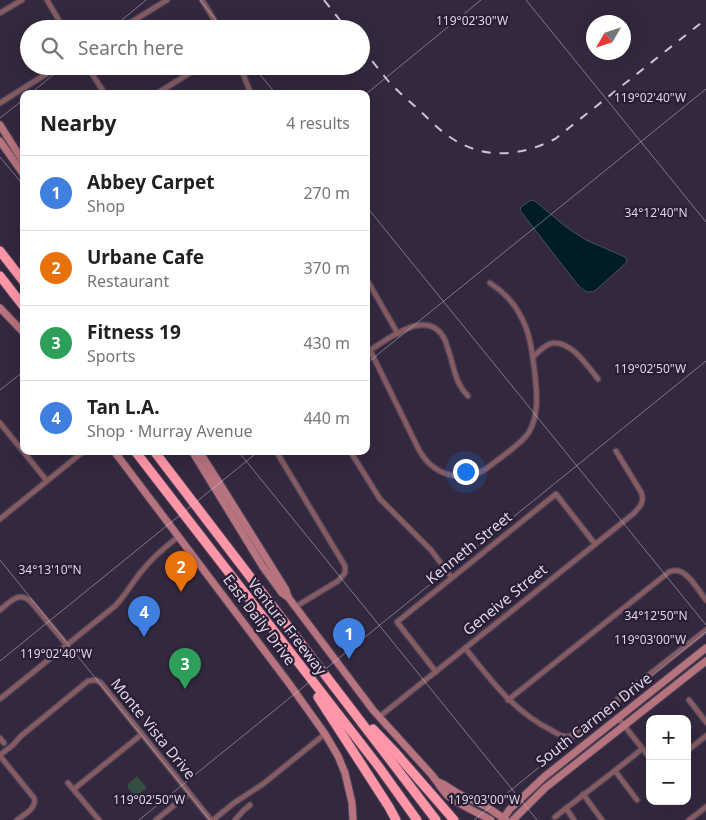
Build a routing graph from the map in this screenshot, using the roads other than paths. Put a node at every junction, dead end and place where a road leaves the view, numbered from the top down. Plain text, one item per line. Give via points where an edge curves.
1 (22, 0) edge
2 (47, 0) edge
3 (167, 0) edge
4 (202, 0) edge
5 (0, 13) edge
6 (59, 20) edge
7 (135, 20) edge
8 (214, 20) edge
9 (45, 75) edge
10 (93, 75) edge
11 (187, 75) edge
12 (244, 75) edge
13 (20, 90) edge
14 (21, 90) edge
15 (102, 90) edge
16 (162, 90) edge
17 (249, 90) edge
18 (0, 103) edge
19 (0, 125) edge
20 (7, 136) junction
21 (0, 141) edge
22 (20, 156) edge
23 (20, 169) edge
24 (0, 251) edge
25 (20, 277) edge
26 (1, 278) edge
27 (490, 283) dead end
28 (370, 285) edge
29 (20, 302) edge
30 (0, 308) edge
31 (20, 329) edge
32 (398, 334) junction
33 (370, 351) edge
34 (370, 356) edge
35 (534, 356) junction
36 (598, 380) dead end
37 (468, 396) dead end
38 (0, 423) edge
39 (20, 448) edge
40 (616, 451) dead end
41 (26, 455) edge
42 (79, 455) edge
43 (117, 455) edge
44 (138, 455) edge
45 (157, 455) edge
46 (200, 455) edge
47 (278, 455) edge
48 (352, 455) edge
49 (47, 481) junction
50 (0, 520) edge
51 (178, 537) junction
52 (595, 544) junction
53 (452, 578) junction
54 (706, 600) edge
55 (295, 607) junction
56 (0, 610) edge
57 (706, 630) edge
58 (66, 646) junction
59 (465, 648) junction
60 (706, 648) edge
61 (706, 660) edge
62 (304, 670) junction
63 (436, 672) junction
64 (0, 699) edge
65 (508, 700) junction
66 (689, 700) dead end
67 (346, 701) junction
68 (379, 717) junction
69 (618, 718) junction
70 (706, 722) edge
71 (624, 726) junction
72 (142, 734) junction
73 (325, 734) junction
74 (706, 736) edge
75 (0, 738) edge
76 (4, 743) dead end
77 (642, 748) junction
78 (691, 748) edge
79 (646, 753) edge
80 (0, 756) edge
81 (615, 771) junction
82 (438, 782) junction
83 (68, 783) dead end
84 (74, 789) junction
85 (189, 793) junction
86 (583, 794) junction
87 (637, 800) dead end
88 (250, 805) dead end
89 (706, 807) edge
90 (566, 808) junction
91 (555, 817) dead end
92 (504, 819) edge
93 (17, 820) edge
94 (99, 820) edge
95 (156, 820) edge
96 (212, 820) edge
97 (235, 820) edge
98 (353, 820) edge
99 (396, 820) edge
100 (417, 820) edge
101 (436, 820) edge
102 (454, 820) edge
103 (491, 820) edge
104 (513, 820) edge
105 (574, 820) edge
106 (602, 820) edge
107 (689, 820) edge

1 - 5 street
2 - 6 street
3 - 7 street
4 - 8 street
9 - 14 street
10 - 15 street
11 - 16 street
12 - 17 street
13 - 18 street
19 - 20 main road
20 - 21 main road
20 - 22 main road
21 - 23 main road
24 - 25 highway
26 - 29 highway
27 - 35 street via 509,297 519,312
28 - 32 street
30 - 31 main road
32 - 33 street
32 - 37 street via 417,325 436,329 445,340 460,386
34 - 35 street via 421,455 435,469 459,477 486,469 524,439 530,430 537,401
35 - 36 street via 551,344 568,346
38 - 39 street
40 - 52 street, Geneive Street via 643,500 633,514
41 - 49 street
42 - 49 street
43 - 51 main road, East Daily Drive
44 - 62 highway, Ventura Freeway
45 - 67 highway, Ventura Freeway
46 - 55 main road
47 - 55 street via 345,566 345,573 338,581
48 - 53 street via 380,499 431,550
49 - 50 street
51 - 58 street via 142,571 115,606
51 - 73 main road, East Daily Drive
52 - 53 street, Kenneth Street via 556,494
52 - 59 street, Geneive Street
53 - 63 street, Kenneth Street via 397,622
54 - 65 street via 682,571 673,570 665,574
55 - 68 main road
56 - 58 street via 14,599 25,597
57 - 65 street via 572,736 564,737 543,726
58 - 64 street
59 - 63 street, Geneive Street
59 - 65 street
60 - 69 main road, South Carmen Drive
61 - 71 main road, South Carmen Drive
62 - 99 highway
62 - 100 highway, Ventura Freeway
63 - 68 street, Geneive Street
66 - 70 street
67 - 101 highway, Ventura Freeway
67 - 102 highway
68 - 82 main road
69 - 71 street
69 - 92 main road, South Carmen Drive via 544,777
71 - 77 street
71 - 104 main road, South Carmen Drive via 544,788
72 - 80 street, Monte Vista Drive via 101,683 93,680
72 - 84 street
72 - 85 street, Monte Vista Drive
73 - 96 street
73 - 98 main road, East Daily Drive via 345,774
74 - 78 street
75 - 76 street
77 - 79 street
77 - 81 street
80 - 93 street via 36,800 34,806
81 - 86 street
81 - 87 street
82 - 92 main road
82 - 103 main road via 456,801
83 - 84 street
84 - 94 street
85 - 95 street
85 - 96 street, Monte Vista Drive
86 - 90 street
86 - 106 street
88 - 97 street
89 - 107 street
90 - 91 street
90 - 105 street

